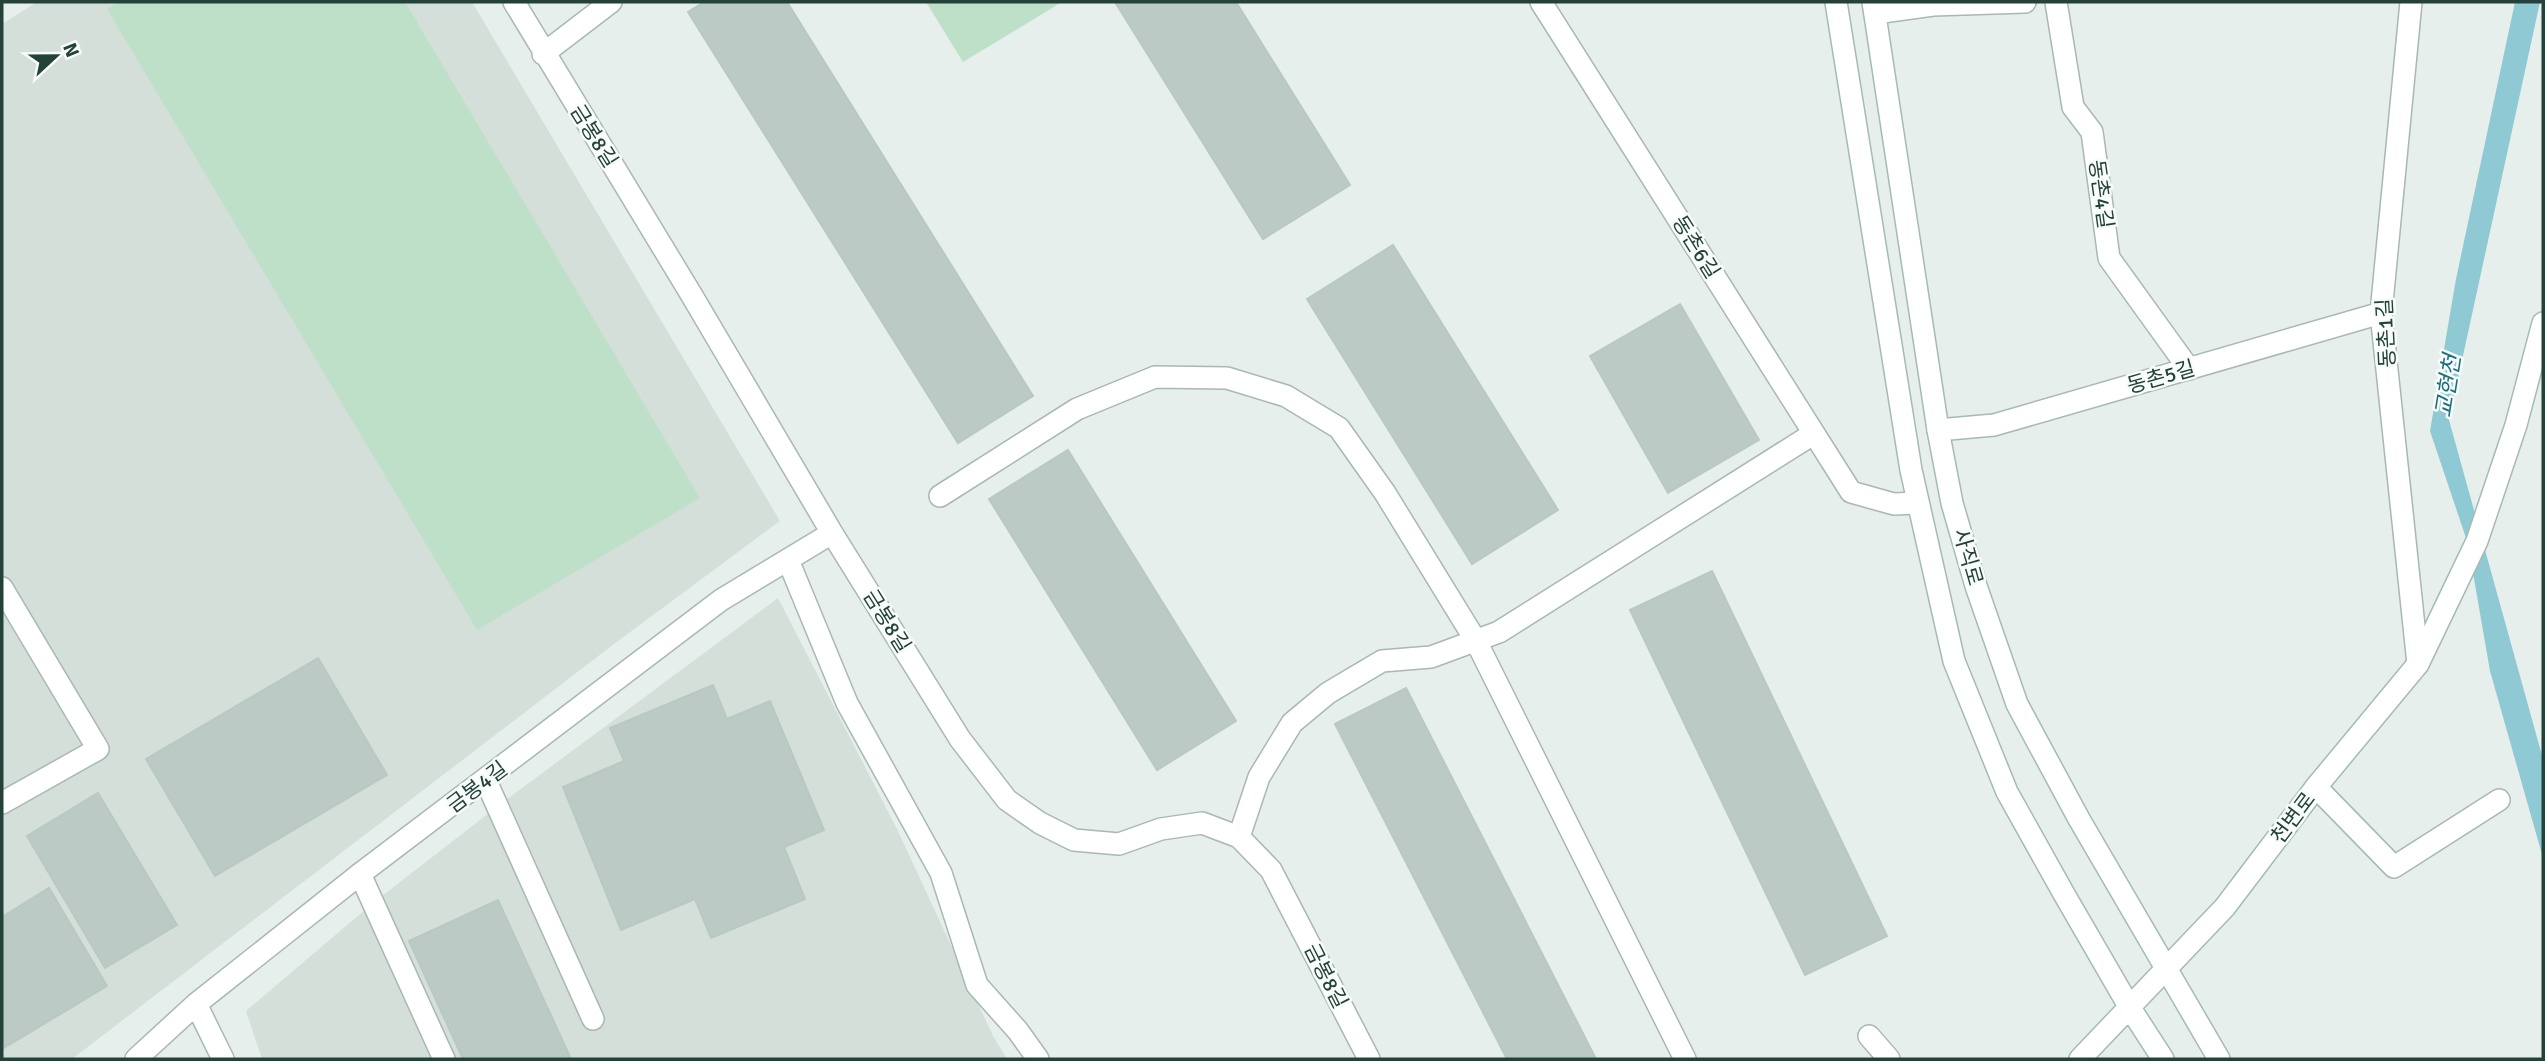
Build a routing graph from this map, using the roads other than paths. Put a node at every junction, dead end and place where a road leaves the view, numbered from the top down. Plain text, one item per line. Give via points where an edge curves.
1 (513, 2) edge
2 (611, 2) edge
3 (1541, 2) edge
4 (1836, 2) edge
5 (2025, 2) edge
6 (2056, 2) edge
7 (2411, 2) edge
8 (1874, 7) edge
9 (543, 54) junction
10 (2381, 313) junction
11 (2543, 323) edge
12 (2189, 369) junction
13 (1938, 430) junction
14 (1814, 434) junction
15 (940, 496) dead end
16 (1918, 503) junction
17 (832, 533) junction
18 (788, 560) junction
19 (2, 588) edge
20 (1476, 640) junction
21 (2418, 664) junction
22 (486, 780) junction
23 (2316, 786) junction
24 (2499, 800) dead end
25 (2, 803) edge
26 (1239, 837) junction
27 (360, 874) junction
28 (2164, 969) junction
29 (196, 1003) junction
30 (2130, 1008) junction
31 (593, 1019) dead end
32 (1869, 1036) dead end
33 (136, 1059) edge
34 (223, 1059) edge
35 (444, 1059) edge
36 (1038, 1059) edge
37 (1369, 1059) edge
38 (1685, 1059) edge
39 (1889, 1059) edge
40 (2080, 1059) edge
41 (2163, 1059) edge
42 (2219, 1059) edge

1 - 9 street, 금봉8길
2 - 9 street
3 - 14 street, 동촌6길
4 - 16 street, 사직로
5 - 8 street
6 - 12 street, 동촌4길 via 2073,107 2092,132 2109,258
7 - 10 street, 동촌1길
8 - 13 street, 사직로
9 - 17 street, 금봉8길
10 - 12 street, 동촌5길
10 - 21 street, 동촌1길
11 - 21 street, 천변로 via 2516,425 2477,541
12 - 13 street, 동촌5길 via 1994,425
13 - 28 street, 사직로 via 1952,503 2017,704
14 - 16 street, 동촌6길 via 1851,492 1894,505
14 - 20 street via 1499,632
15 - 20 street via 1077,409 1156,377 1227,378 1286,396 1339,428
16 - 30 street, 사직로 via 1954,662 2007,792
17 - 18 street, 금봉4길
17 - 26 street, 금봉8길 via 960,739 1007,800 1074,840 1119,844 1161,829 1202,823
18 - 22 street, 금봉4길 via 721,600
18 - 36 street via 847,703 941,873 977,985
19 - 25 street via 98,749
20 - 26 street via 1431,657 1382,661 1319,700 1292,723 1259,777
20 - 38 street
21 - 23 street, 천변로
22 - 27 street, 금봉4길
22 - 31 street
23 - 24 street via 2394,867
23 - 28 street, 천변로 via 2225,906
26 - 37 street, 금봉8길 via 1271,870
27 - 29 street, 금봉4길
27 - 35 street
28 - 30 street, 천변로
28 - 42 street, 사직로
29 - 33 street, 금봉4길
29 - 34 street
30 - 40 street, 천변로
30 - 41 street, 사직로
32 - 39 street

